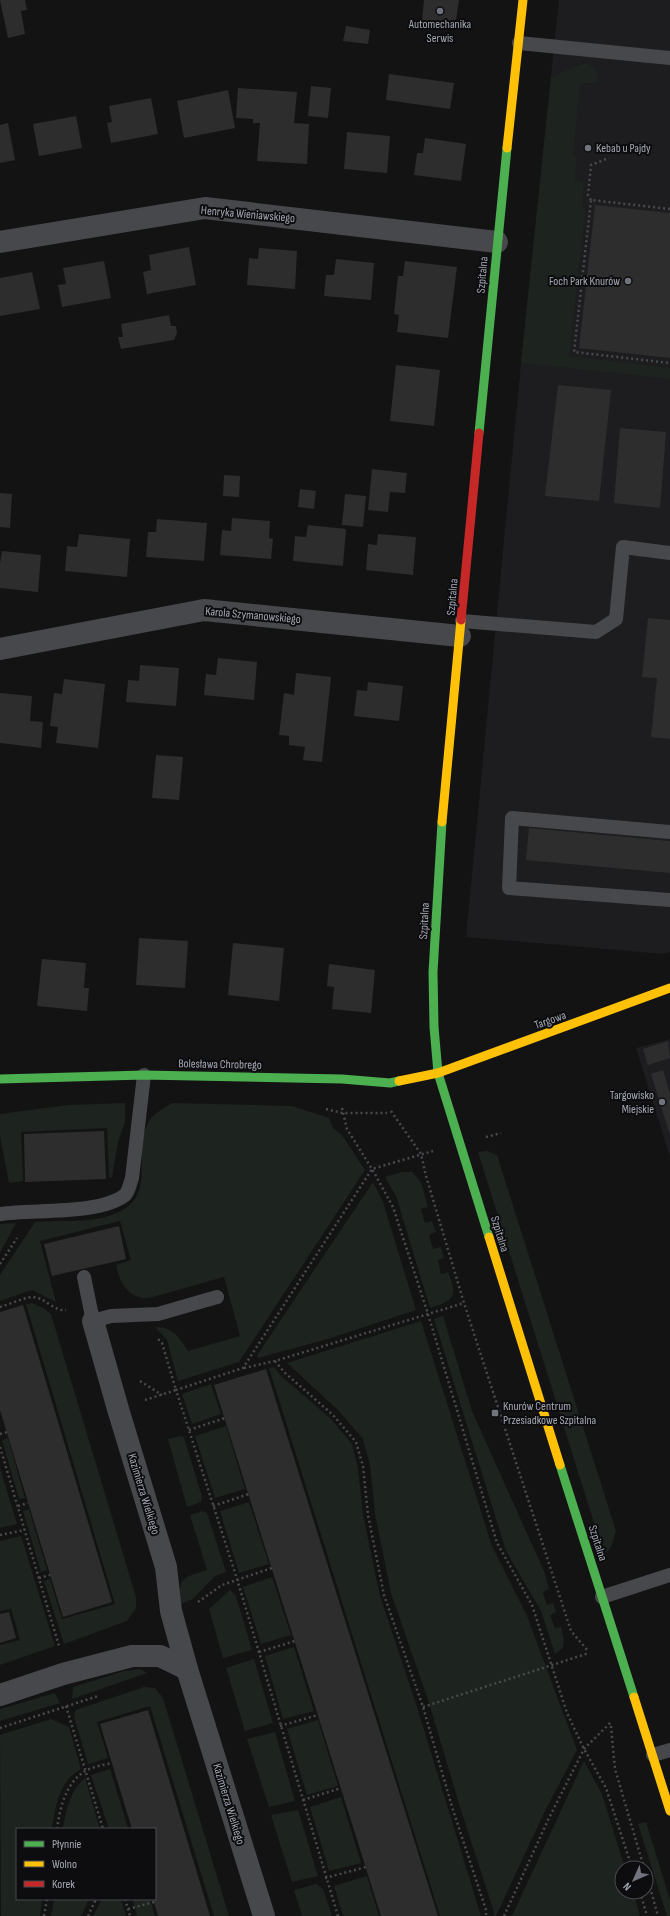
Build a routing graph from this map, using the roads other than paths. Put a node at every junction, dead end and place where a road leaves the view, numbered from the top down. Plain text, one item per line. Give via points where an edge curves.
1 (523, 0) edge
2 (519, 43) junction
3 (670, 58) edge
4 (0, 242) edge
5 (497, 242) junction
6 (670, 553) edge
7 (461, 628) junction
8 (0, 649) edge
9 (670, 832) edge
10 (670, 900) edge
11 (670, 988) edge
12 (438, 1073) junction
13 (144, 1075) junction
14 (0, 1079) edge
15 (0, 1211) edge
16 (84, 1277) dead end
17 (217, 1297) dead end
18 (92, 1314) junction
19 (670, 1575) edge
20 (602, 1597) junction
21 (187, 1669) junction
22 (0, 1695) edge
23 (670, 1750) edge
24 (653, 1755) junction
25 (670, 1811) edge
26 (264, 1916) edge

1 - 2 street, Szpitalna
2 - 3 lane
2 - 5 street, Szpitalna
4 - 5 street, Henryka Wieniawskiego via 206,208
5 - 7 street, Szpitalna
6 - 7 lane via 623,547 616,619 596,632
7 - 8 street, Karola Szymanowskiego via 204,610
7 - 12 street, Szpitalna via 438,871 433,972
9 - 10 lane via 512,818 509,888
11 - 12 street, Targowa
12 - 13 street, Bolesława Chrobrego via 390,1083 342,1079
12 - 20 street, Szpitalna
13 - 14 street, Bolesława Chrobrego
13 - 15 lane via 132,1178 126,1194 112,1202 84,1208
16 - 18 lane
17 - 18 lane via 158,1314
18 - 21 street, Kazimierza Wielkiego via 166,1567 171,1611
19 - 20 lane
20 - 24 street, Szpitalna
21 - 22 street via 160,1656 132,1656 63,1674
21 - 26 street, Kazimierza Wielkiego
23 - 24 lane
24 - 25 street, Szpitalna

